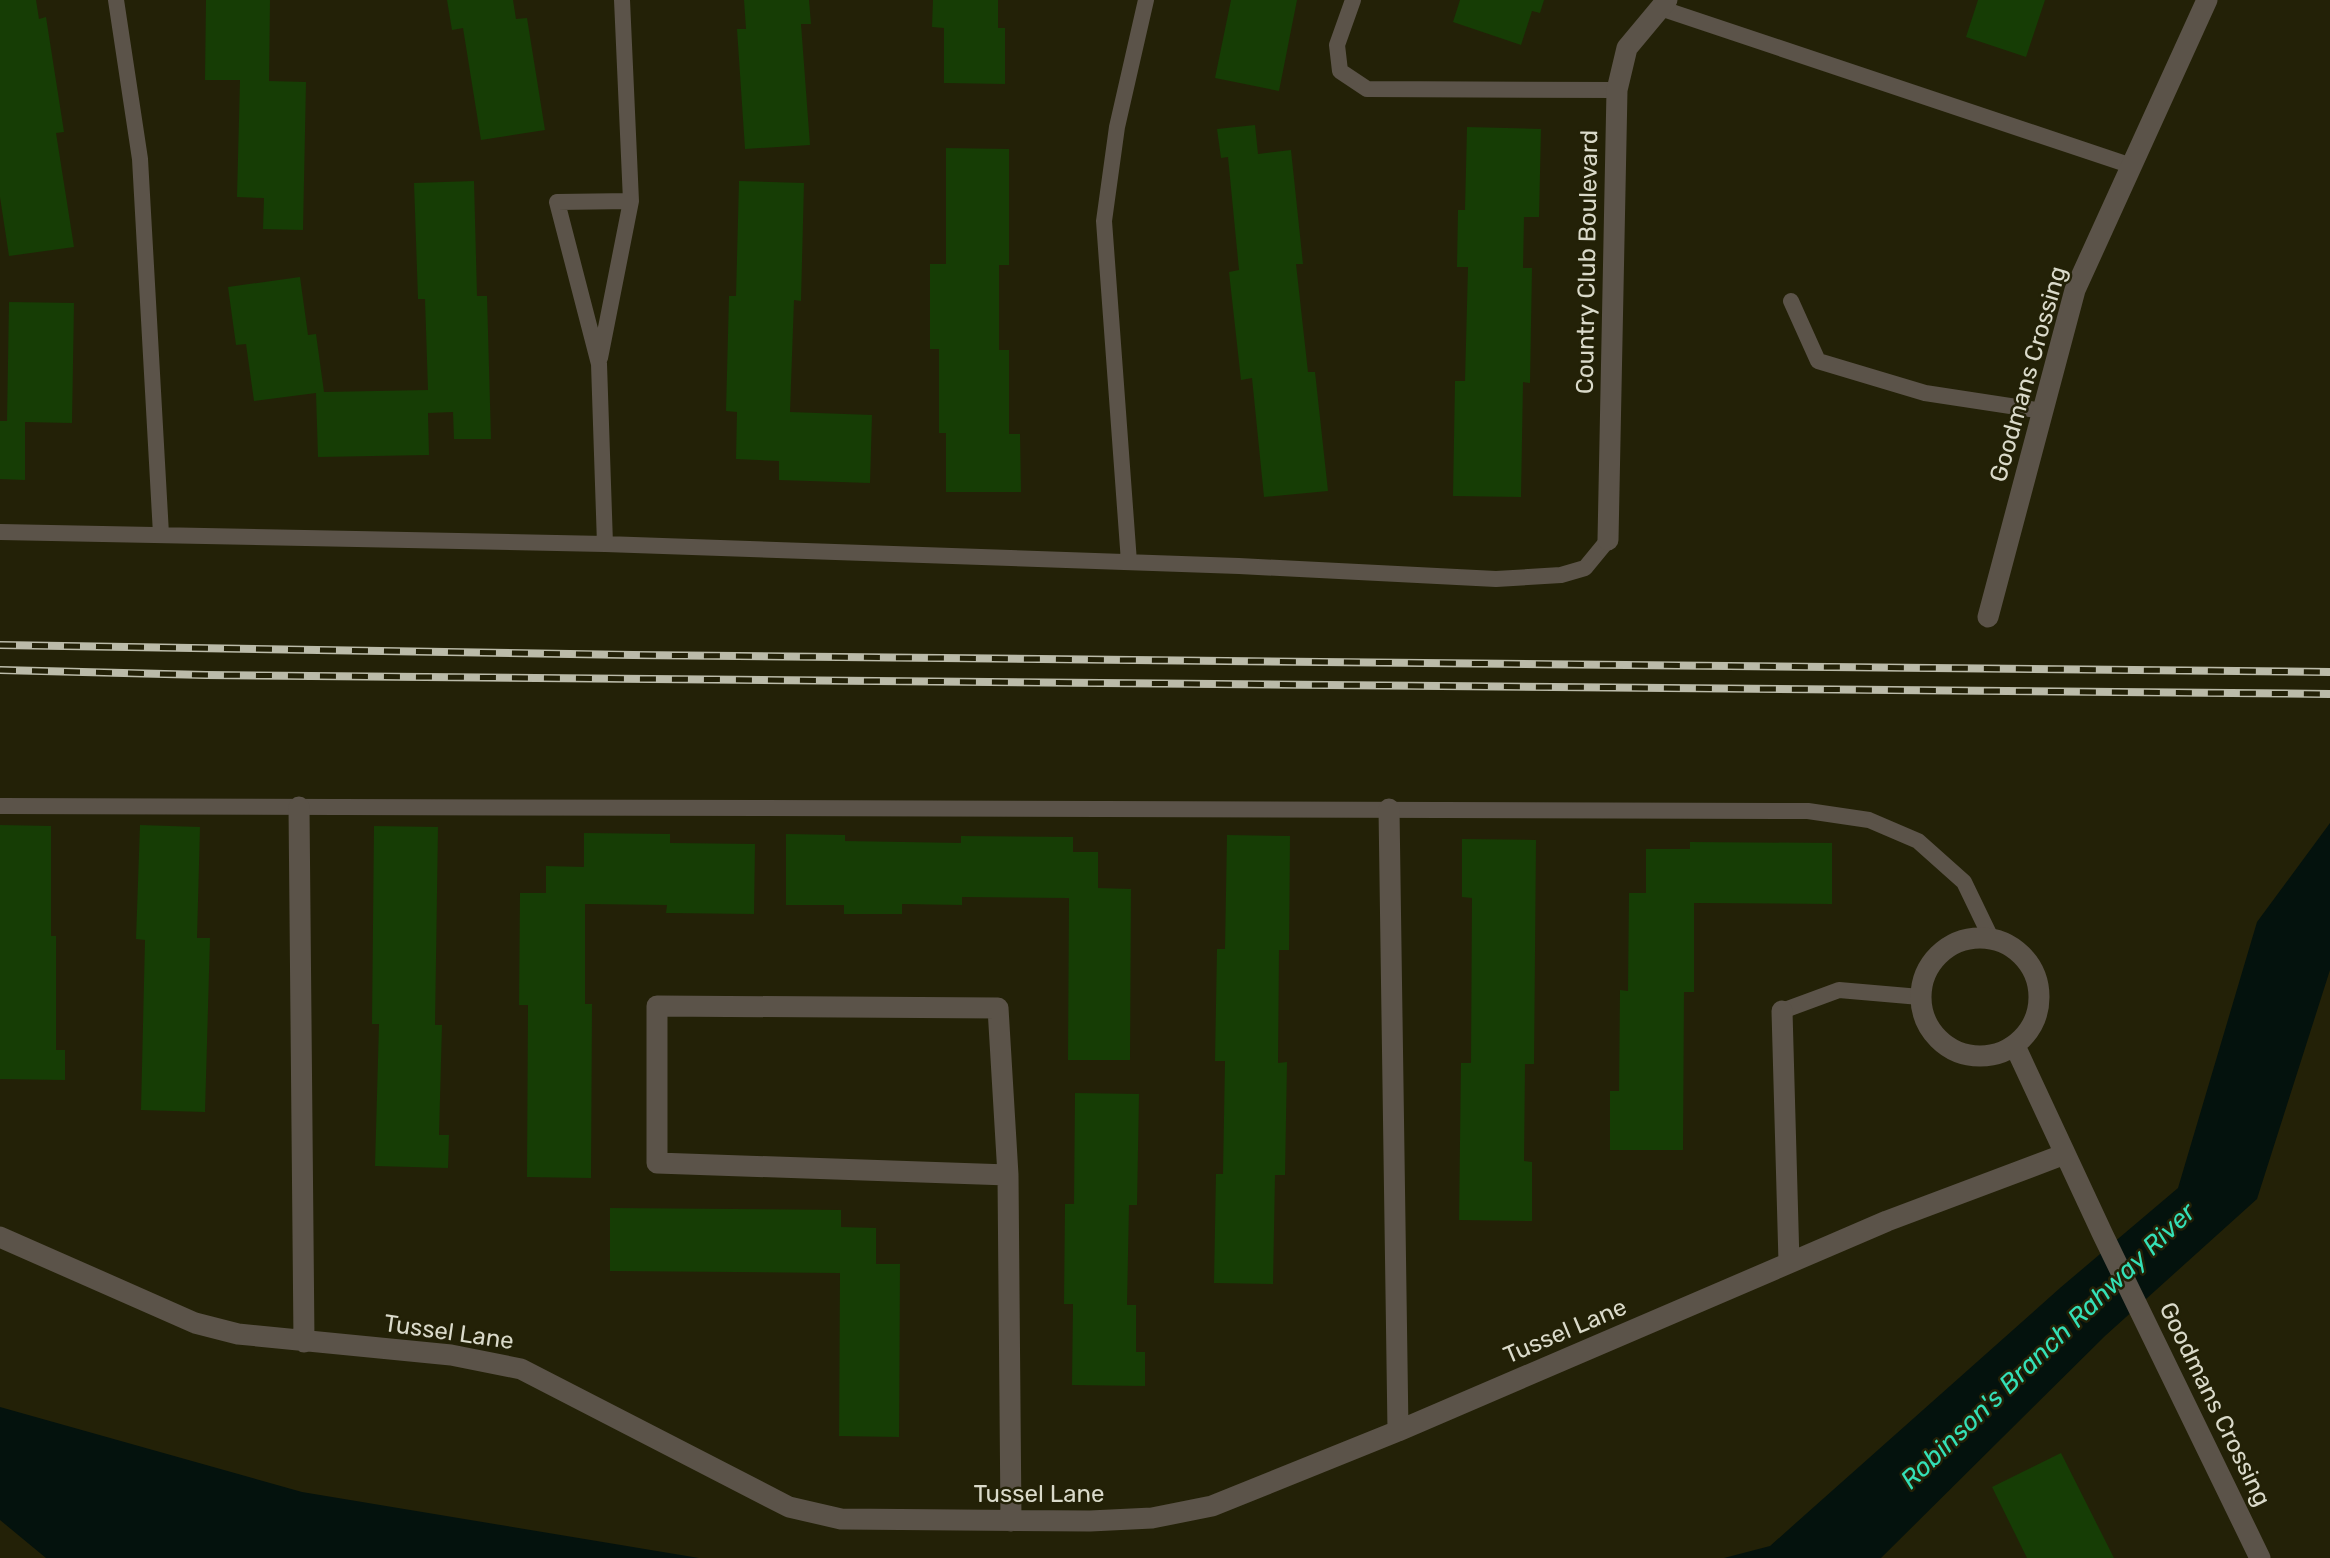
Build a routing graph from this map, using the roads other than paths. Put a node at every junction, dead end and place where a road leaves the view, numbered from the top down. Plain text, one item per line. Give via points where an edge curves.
1 (116, 0) edge
2 (622, 0) edge
3 (1146, 0) edge
4 (1353, 0) edge
5 (2207, 0) edge
6 (1664, 4) edge
7 (1617, 90) junction
8 (2132, 166) junction
9 (631, 201) junction
10 (1790, 301) dead end
11 (598, 364) junction
12 (2043, 411) junction
13 (0, 533) edge
14 (161, 534) junction
15 (1608, 540) joint
16 (605, 544) junction
17 (1129, 562) junction
18 (1988, 617) dead end
19 (0, 806) edge
20 (299, 807) junction
21 (1389, 809) junction
22 (1991, 938) junction
23 (1920, 997) junction
24 (1782, 1011) joint
25 (2015, 1045) junction
26 (2065, 1154) junction
27 (1008, 1175) junction
28 (0, 1237) edge
29 (1789, 1262) junction
30 (304, 1342) junction
31 (1398, 1431) junction
32 (1011, 1521) junction
33 (2260, 1558) edge

1 - 14 lane via 140,159
2 - 9 lane
3 - 17 lane via 1117,127 1104,220
4 - 7 lane via 1336,45 1340,71 1367,89
5 - 8 street, Goodmans Crossing
6 - 7 street, Country Club Boulevard via 1627,48
6 - 8 lane
7 - 15 street, Country Club Boulevard
8 - 12 street, Goodmans Crossing via 2075,290
9 - 11 lane
9 - 11 lane via 557,202
10 - 12 lane via 1818,361 1925,393
11 - 16 lane
12 - 18 street, Goodmans Crossing
13 - 14 lane
14 - 16 lane
15 - 17 lane via 1586,568 1560,575 1496,579
16 - 17 lane
19 - 20 lane
20 - 21 lane
20 - 30 street
21 - 22 lane via 1808,811 1869,820 1918,841 1964,882
21 - 31 street
22 - 23 street via 1960,942 1934,959
22 - 25 street via 2026,959 2036,977 2040,997 2036,1017
23 - 24 lane via 1839,990
23 - 25 street via 1934,1035 1948,1047 1982,1057
24 - 29 street
25 - 26 street, Goodmans Crossing
26 - 29 street, Tussel Lane
26 - 33 street, Goodmans Crossing
27 - 27 street via 998,1008 657,1006 657,1163
27 - 32 street
28 - 30 street, Tussel Lane via 194,1323 252,1338
29 - 31 street, Tussel Lane
30 - 32 street, Tussel Lane via 451,1355 521,1369 789,1507 841,1519
31 - 32 street, Tussel Lane via 1212,1506 1152,1518

